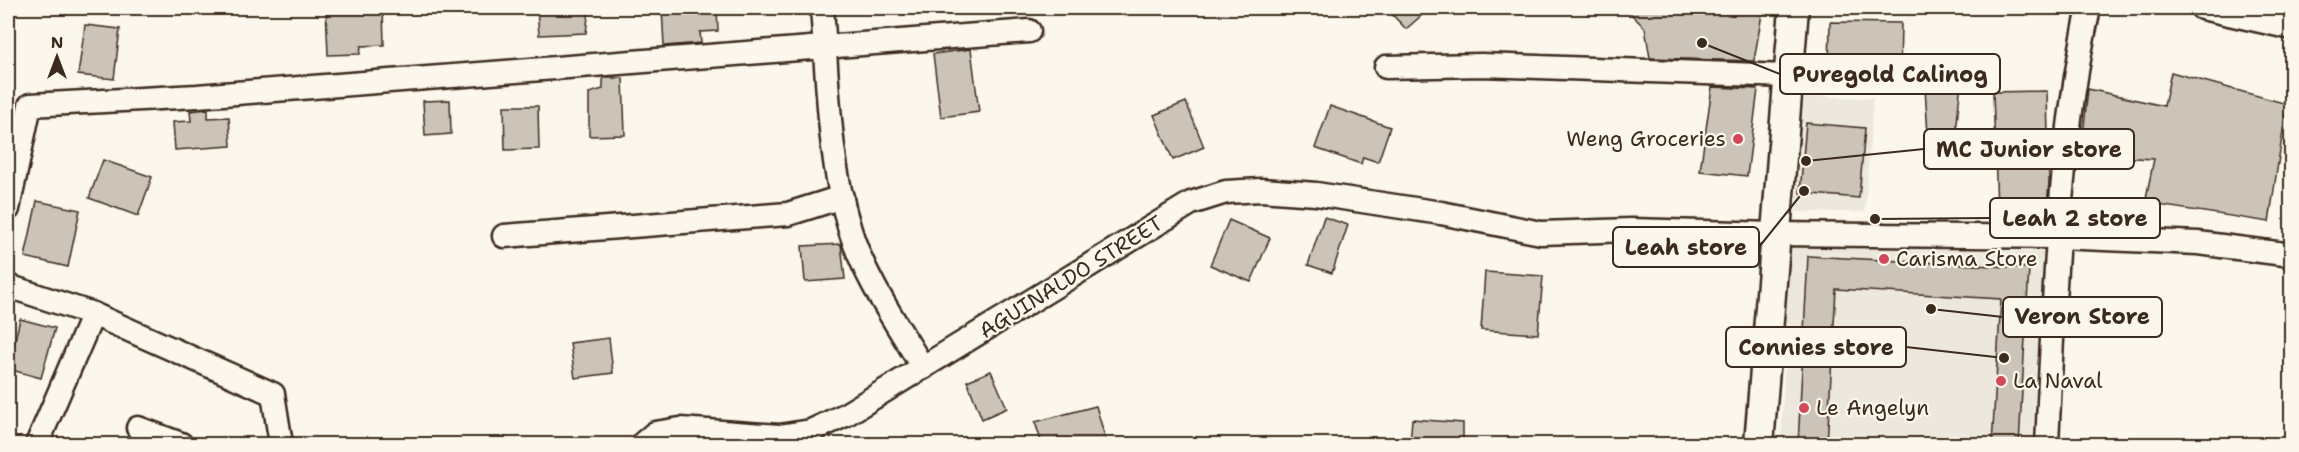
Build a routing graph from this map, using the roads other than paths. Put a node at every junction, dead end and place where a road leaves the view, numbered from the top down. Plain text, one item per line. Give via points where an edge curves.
1 (822, 8) edge
2 (1794, 8) edge
3 (2089, 8) edge
4 (2202, 8) edge
5 (2292, 28) edge
6 (1029, 31) dead end
7 (825, 49) junction
8 (1386, 67) dead end
9 (1788, 76) junction
10 (842, 197) junction
11 (8, 208) edge
12 (1775, 234) junction
13 (504, 236) dead end
14 (2058, 237) junction
15 (2292, 255) edge
16 (8, 286) edge
17 (93, 314) junction
18 (922, 368) junction
19 (138, 428) dead end
20 (37, 444) edge
21 (181, 444) edge
22 (281, 444) edge
23 (642, 444) edge
24 (1759, 444) edge
25 (2047, 444) edge

1 - 7 street
2 - 9 main road
3 - 14 street via 2079,52
4 - 5 street
6 - 7 street
7 - 10 street via 833,164
7 - 11 street via 30,105
8 - 9 street via 1481,65
9 - 12 main road
10 - 13 street via 788,214
10 - 18 street via 851,232 875,286
12 - 14 street, AGUINALDO STREET
12 - 18 street, AGUINALDO STREET via 1632,230 1541,233 1316,194 1226,192 1191,203
12 - 24 main road
14 - 15 street, AGUINALDO STREET via 2198,243
14 - 25 street
16 - 17 street
17 - 20 street
17 - 22 street via 273,394
18 - 23 street, AGUINALDO STREET via 846,415 811,431 779,436 680,429 655,433
19 - 21 street

